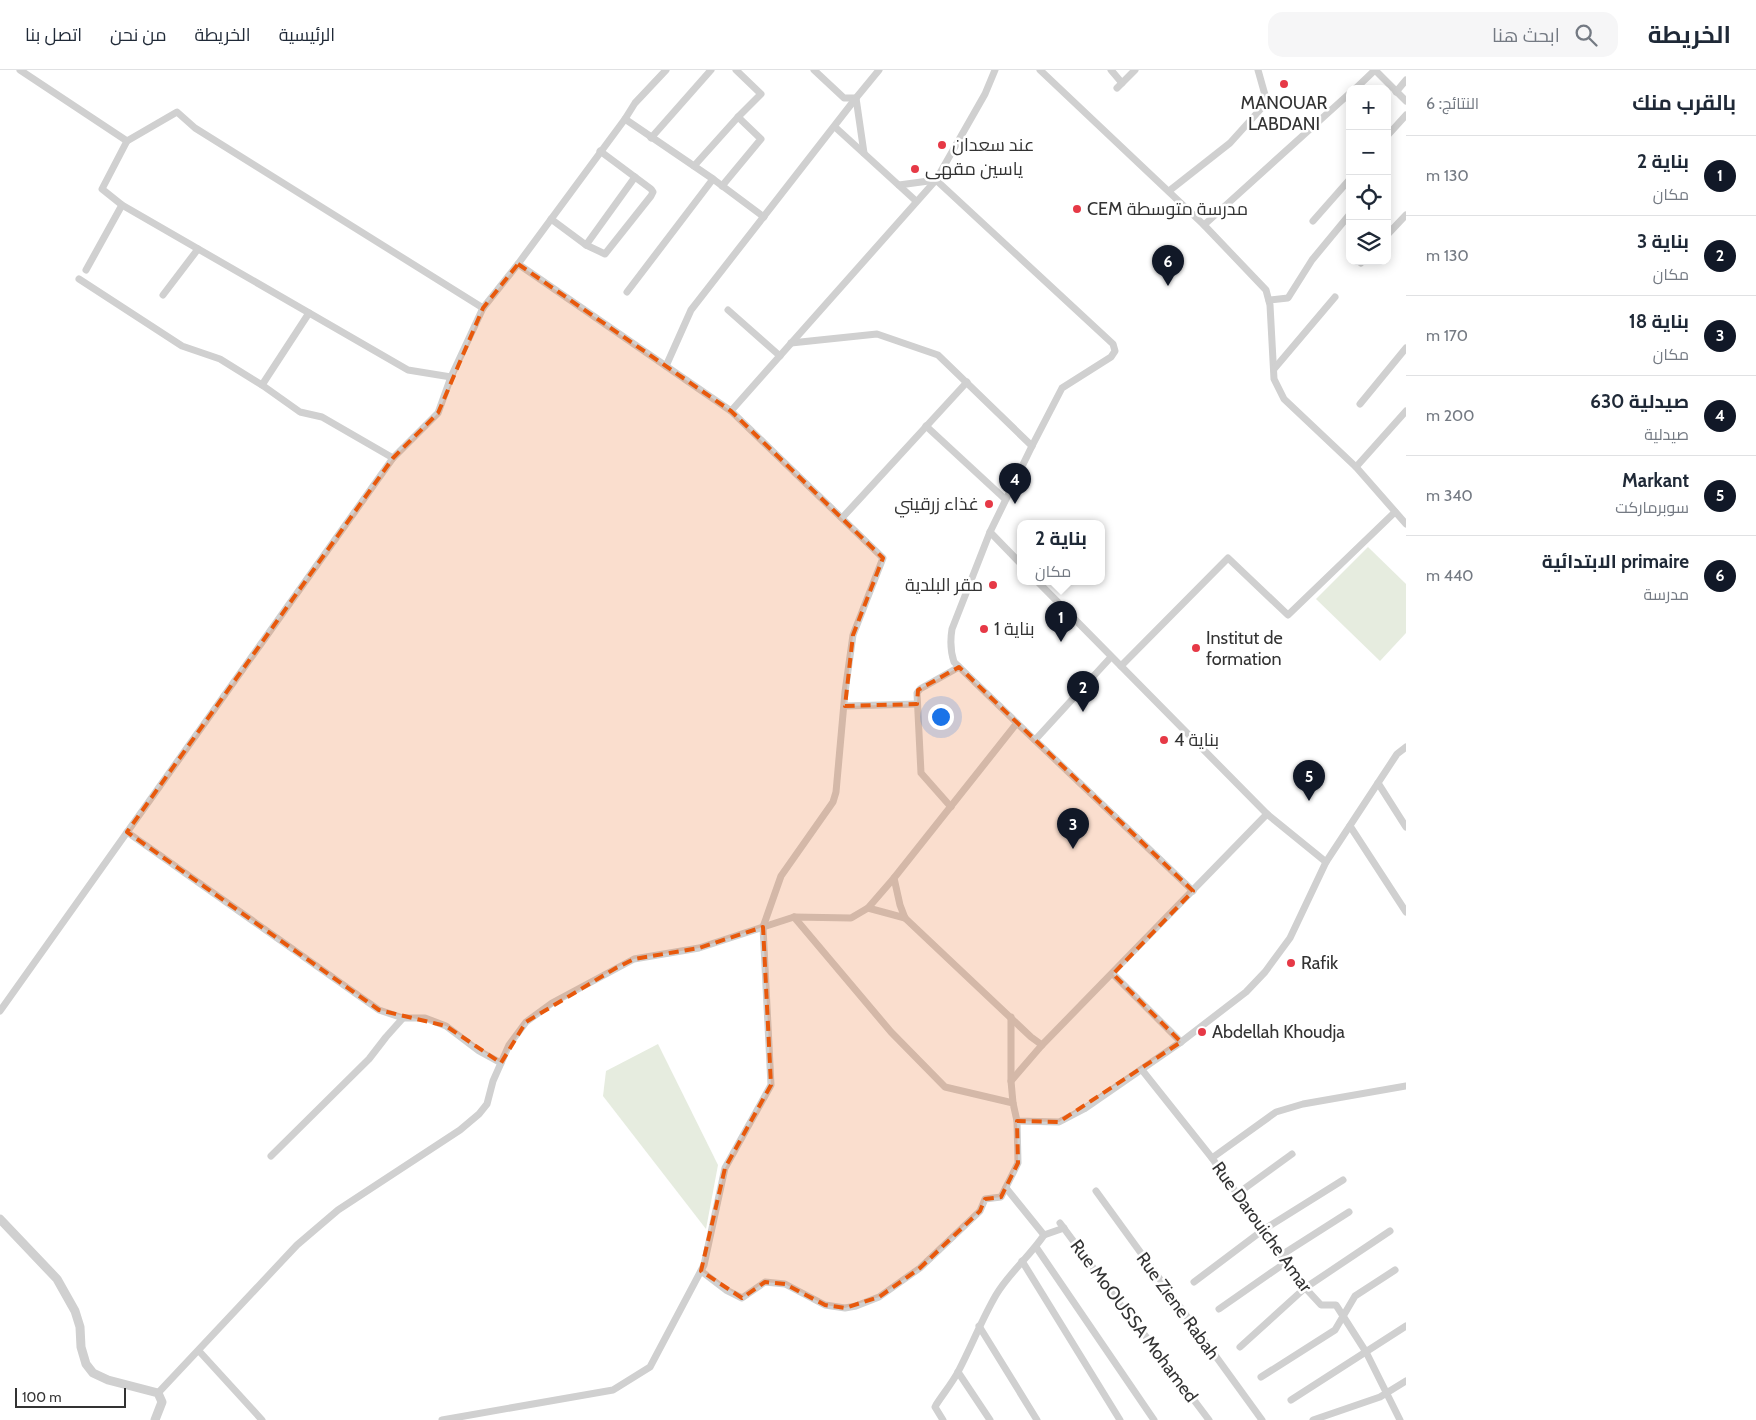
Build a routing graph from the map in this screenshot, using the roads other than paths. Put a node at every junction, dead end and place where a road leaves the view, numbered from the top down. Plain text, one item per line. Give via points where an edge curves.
1 (20, 70) edge
2 (666, 70) edge
3 (711, 70) edge
4 (736, 70) edge
5 (814, 70) edge
6 (879, 70) edge
7 (996, 70) edge
8 (1040, 70) edge
9 (1111, 70) edge
10 (1135, 70) edge
11 (1258, 70) edge
12 (1375, 70) edge
13 (1406, 80) edge
14 (1359, 85) edge
15 (1396, 92) junction
16 (1346, 97) edge
17 (856, 98) junction
18 (1406, 101) edge
19 (1406, 115) edge
20 (738, 117) junction
21 (625, 119) junction
22 (835, 127) junction
23 (1391, 132) edge
24 (652, 138) junction
25 (127, 140) junction
26 (600, 151) junction
27 (864, 153) junction
28 (694, 166) junction
29 (635, 177) junction
30 (714, 179) junction
31 (936, 180) junction
32 (1346, 183) edge
33 (899, 185) junction
34 (722, 186) junction
35 (1169, 191) junction
36 (916, 201) junction
37 (122, 205) junction
38 (1406, 215) edge
39 (764, 217) junction
40 (551, 219) junction
41 (1346, 219) edge
42 (1312, 221) dead end
43 (1204, 225) junction
44 (1391, 231) edge
45 (586, 244) junction
46 (198, 249) junction
47 (518, 264) junction
48 (86, 270) dead end
49 (79, 279) dead end
50 (627, 292) dead end
51 (163, 295) dead end
52 (1335, 298) dead end
53 (1269, 300) junction
54 (483, 308) junction
55 (728, 310) dead end
56 (308, 313) junction
57 (791, 343) junction
58 (1406, 348) edge
59 (780, 356) junction
60 (666, 366) junction
61 (1274, 369) junction
62 (452, 376) junction
63 (967, 382) junction
64 (262, 385) junction
65 (1360, 404) dead end
66 (731, 411) junction
67 (1406, 411) edge
68 (926, 426) junction
69 (1032, 446) junction
70 (393, 458) junction
71 (1356, 467) junction
72 (1005, 500) junction
73 (1395, 512) junction
74 (842, 518) junction
75 (1406, 524) edge
76 (990, 532) junction
77 (1017, 560) edge
78 (1041, 585) edge
79 (1111, 657) junction
80 (1121, 666) junction
81 (959, 667) junction
82 (917, 704) junction
83 (845, 706) junction
84 (1017, 723) junction
85 (1034, 740) junction
86 (1406, 747) edge
87 (1378, 783) junction
88 (951, 807) junction
89 (1267, 814) junction
90 (1350, 826) junction
91 (1406, 827) edge
92 (127, 832) junction
93 (1326, 862) junction
94 (894, 878) junction
95 (1193, 891) junction
96 (868, 908) junction
97 (1406, 912) edge
98 (794, 917) junction
99 (906, 918) junction
100 (763, 927) junction
101 (1113, 974) junction
102 (0, 1011) edge
103 (1011, 1017) junction
104 (403, 1018) junction
105 (1181, 1042) junction
106 (1042, 1045) junction
107 (501, 1063) junction
108 (1142, 1070) junction
109 (1011, 1081) junction
110 (1406, 1086) edge
111 (1013, 1103) junction
112 (1017, 1121) junction
113 (1292, 1154) dead end
114 (271, 1156) dead end
115 (1212, 1158) junction
116 (1343, 1180) dead end
117 (1006, 1188) junction
118 (1096, 1191) dead end
119 (1237, 1194) junction
120 (1349, 1212) dead end
121 (0, 1219) edge
122 (1263, 1230) junction
123 (1390, 1231) dead end
124 (1044, 1235) junction
125 (1036, 1247) junction
126 (1280, 1256) junction
127 (1022, 1261) junction
128 (1285, 1262) junction
129 (1395, 1270) dead end
130 (701, 1271) junction
131 (1194, 1282) dead end
132 (1305, 1288) junction
133 (1219, 1310) dead end
134 (1343, 1316) junction
135 (980, 1326) junction
136 (1406, 1326) edge
137 (1240, 1346) dead end
138 (199, 1351) junction
139 (1366, 1352) junction
140 (958, 1372) junction
141 (1261, 1377) dead end
142 (1406, 1381) edge
143 (158, 1393) junction
144 (1387, 1394) junction
145 (1291, 1400) dead end
146 (1035, 1419) edge
147 (155, 1420) edge
148 (262, 1420) edge
149 (442, 1420) edge
150 (943, 1420) edge
151 (990, 1420) edge
152 (1120, 1420) edge
153 (1154, 1420) edge
154 (1209, 1420) edge
155 (1262, 1420) edge
156 (1314, 1420) edge
157 (1400, 1420) edge

1 - 25 street
2 - 21 street via 635,103
3 - 24 street
4 - 20 street via 761,94
5 - 17 street via 844,98
6 - 17 street
7 - 31 street
8 - 35 street
9 - 10 street via 1120,85
11 - 35 street via 1267,102 1230,142
12 - 14 street
12 - 15 street
13 - 15 street
15 - 18 street
16 - 43 street
17 - 22 street
17 - 27 street
19 - 23 street
20 - 28 street
20 - 34 street via 761,139
21 - 24 street
21 - 26 street
22 - 27 street
22 - 39 street
24 - 28 street
25 - 37 street via 102,189
25 - 54 street via 177,112 195,128
26 - 29 street
26 - 40 street
27 - 33 street
28 - 30 street
29 - 45 street
29 - 45 street via 651,189 651,196 605,254
30 - 34 street
30 - 50 street
31 - 33 street
31 - 36 street
31 - 69 street via 1113,344 1115,351 1111,357 1062,388
32 - 42 street
33 - 36 street
34 - 39 street
35 - 43 street
36 - 57 street
37 - 46 street
37 - 48 street
38 - 44 street
39 - 60 street via 691,310
40 - 45 street
40 - 47 street
41 - 53 street via 1312,260 1288,298
43 - 53 street via 1266,290
46 - 51 street
46 - 56 street
47 - 54 street
47 - 60 street
49 - 64 street via 182,346 220,359
52 - 61 street
53 - 61 street
54 - 62 street
55 - 59 street
56 - 62 street via 408,370
56 - 64 street
57 - 59 street
57 - 63 street via 877,334 938,355
58 - 65 street
59 - 66 street
60 - 66 street
61 - 71 street via 1274,379 1284,398
62 - 70 street via 438,413
63 - 68 street
63 - 69 street
64 - 70 street via 300,412 322,417
66 - 74 street
67 - 71 street
68 - 72 street
68 - 74 street
69 - 72 street
70 - 92 street
71 - 73 street
72 - 76 street
73 - 75 street
73 - 80 street via 1288,615 1228,558
74 - 83 street via 883,558 853,635
76 - 77 street
76 - 81 street via 952,629 951,653
78 - 79 street
79 - 80 street
79 - 85 street
80 - 89 street
81 - 82 street via 918,690
81 - 84 street
82 - 83 street
82 - 88 street via 921,773
83 - 100 street via 833,802 781,876
84 - 85 street
84 - 88 street
85 - 95 street
86 - 87 street via 1397,754
87 - 90 street
87 - 91 street
88 - 94 street
89 - 93 street
89 - 95 street
90 - 93 street
90 - 97 street
92 - 102 street
92 - 104 street via 379,1010
93 - 105 street via 1290,938 1265,972 1246,992
94 - 96 street
94 - 99 street
95 - 101 street
96 - 98 street via 851,918
96 - 99 street
98 - 100 street
98 - 111 street via 891,1032 944,1087
99 - 103 street
100 - 107 street via 699,948 634,959 616,968 552,1003 526,1022 509,1045
100 - 130 street via 770,1085 724,1168
101 - 105 street
101 - 106 street
103 - 106 street
103 - 109 street
104 - 107 street via 425,1018 446,1026
104 - 114 street via 369,1058
105 - 108 street
106 - 109 street
107 - 138 street via 487,1104 479,1114 460,1130 338,1210 297,1245
108 - 112 street via 1059,1122
108 - 115 street, Rue Darouiche Amar
109 - 111 street
110 - 115 street via 1303,1104 1276,1112
111 - 112 street
112 - 117 street via 1018,1164
113 - 119 street
115 - 119 street, Rue Darouiche Amar
116 - 122 street
117 - 124 street
117 - 130 street via 1001,1197 985,1199 980,1211 920,1268 879,1297 856,1306 825,1305 785,1284 764,1282 742,1298
118 - 155 street, Rue Ziene Rabah
119 - 122 street, Rue Darouiche Amar
120 - 126 street
121 - 143 street via 58,1279 75,1311 81,1347 86,1364 93,1373
122 - 126 street, Rue Darouiche Amar
122 - 131 street
123 - 132 street
124 - 125 street
124 - 154 street, Rue MoOUSSA Mohamed via 1062,1226
125 - 127 street
125 - 153 street
126 - 128 street, Rue Darouiche Amar
127 - 135 street via 997,1293
127 - 152 street
128 - 132 street, Rue Darouiche Amar
128 - 133 street
129 - 134 street via 1355,1296
130 - 149 street via 650,1367 613,1390
132 - 134 street, Rue Darouiche Amar via 1320,1304 1336,1305
132 - 137 street
134 - 139 street, Rue Darouiche Amar
134 - 141 street via 1335,1330
135 - 140 street
135 - 146 street
136 - 139 street
138 - 143 street
138 - 148 street
139 - 144 street, Rue Darouiche Amar
139 - 145 street
140 - 150 street via 935,1407
140 - 151 street
142 - 144 street
143 - 147 street via 162,1402
144 - 156 street
144 - 157 street, Rue Darouiche Amar

